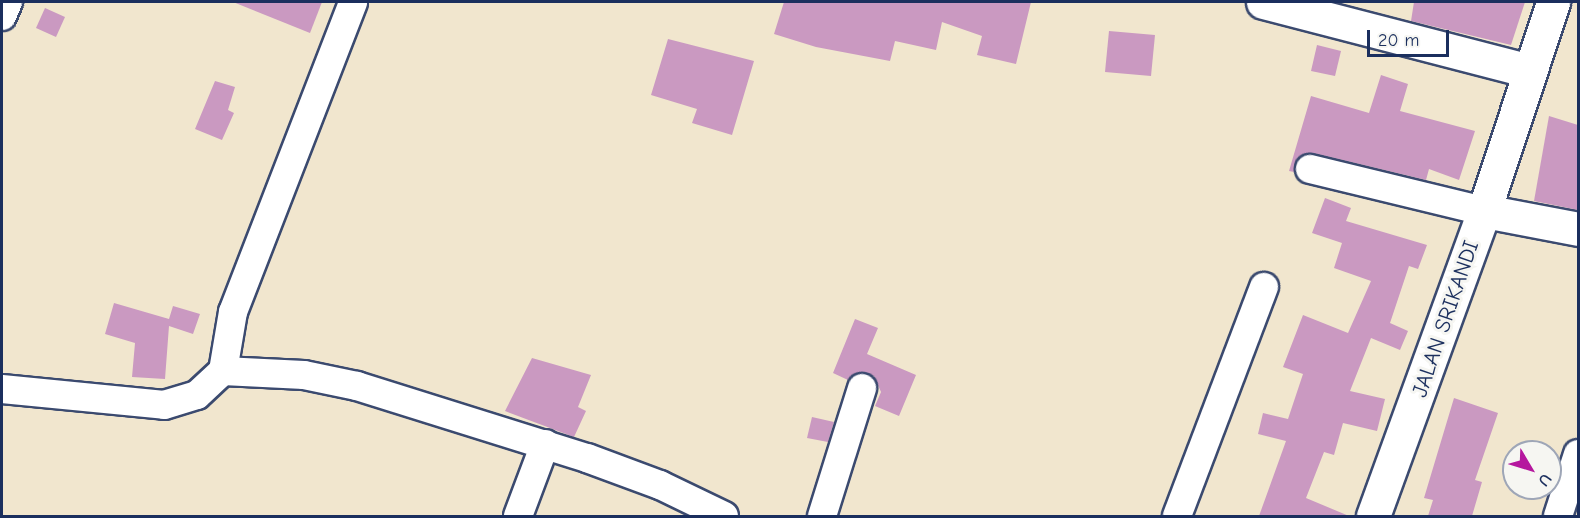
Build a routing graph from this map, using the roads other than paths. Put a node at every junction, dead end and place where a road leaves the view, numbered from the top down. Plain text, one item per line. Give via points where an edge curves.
1 (8, 2) edge
2 (353, 2) edge
3 (1263, 2) edge
4 (1553, 2) edge
5 (1314, 6) edge
6 (2, 16) edge
7 (1529, 70) junction
8 (1310, 169) dead end
9 (1484, 211) junction
10 (1578, 229) edge
11 (1264, 287) dead end
12 (224, 371) junction
13 (862, 388) dead end
14 (2, 389) edge
15 (545, 444) junction
16 (1578, 454) edge
17 (518, 516) edge
18 (724, 516) edge
19 (822, 516) edge
20 (1177, 516) edge
21 (1373, 516) edge
22 (1558, 516) edge

1 - 6 street
2 - 12 street via 233,312
3 - 5 street
4 - 7 street
5 - 7 street
7 - 9 street
8 - 9 street
9 - 10 street, JALAN SRIKANDI
9 - 21 street, JALAN SRIKANDI
11 - 20 street
12 - 14 street via 197,395 164,405
12 - 15 street via 268,370 357,386
13 - 19 street
15 - 17 street
15 - 18 street via 660,485
16 - 22 street

